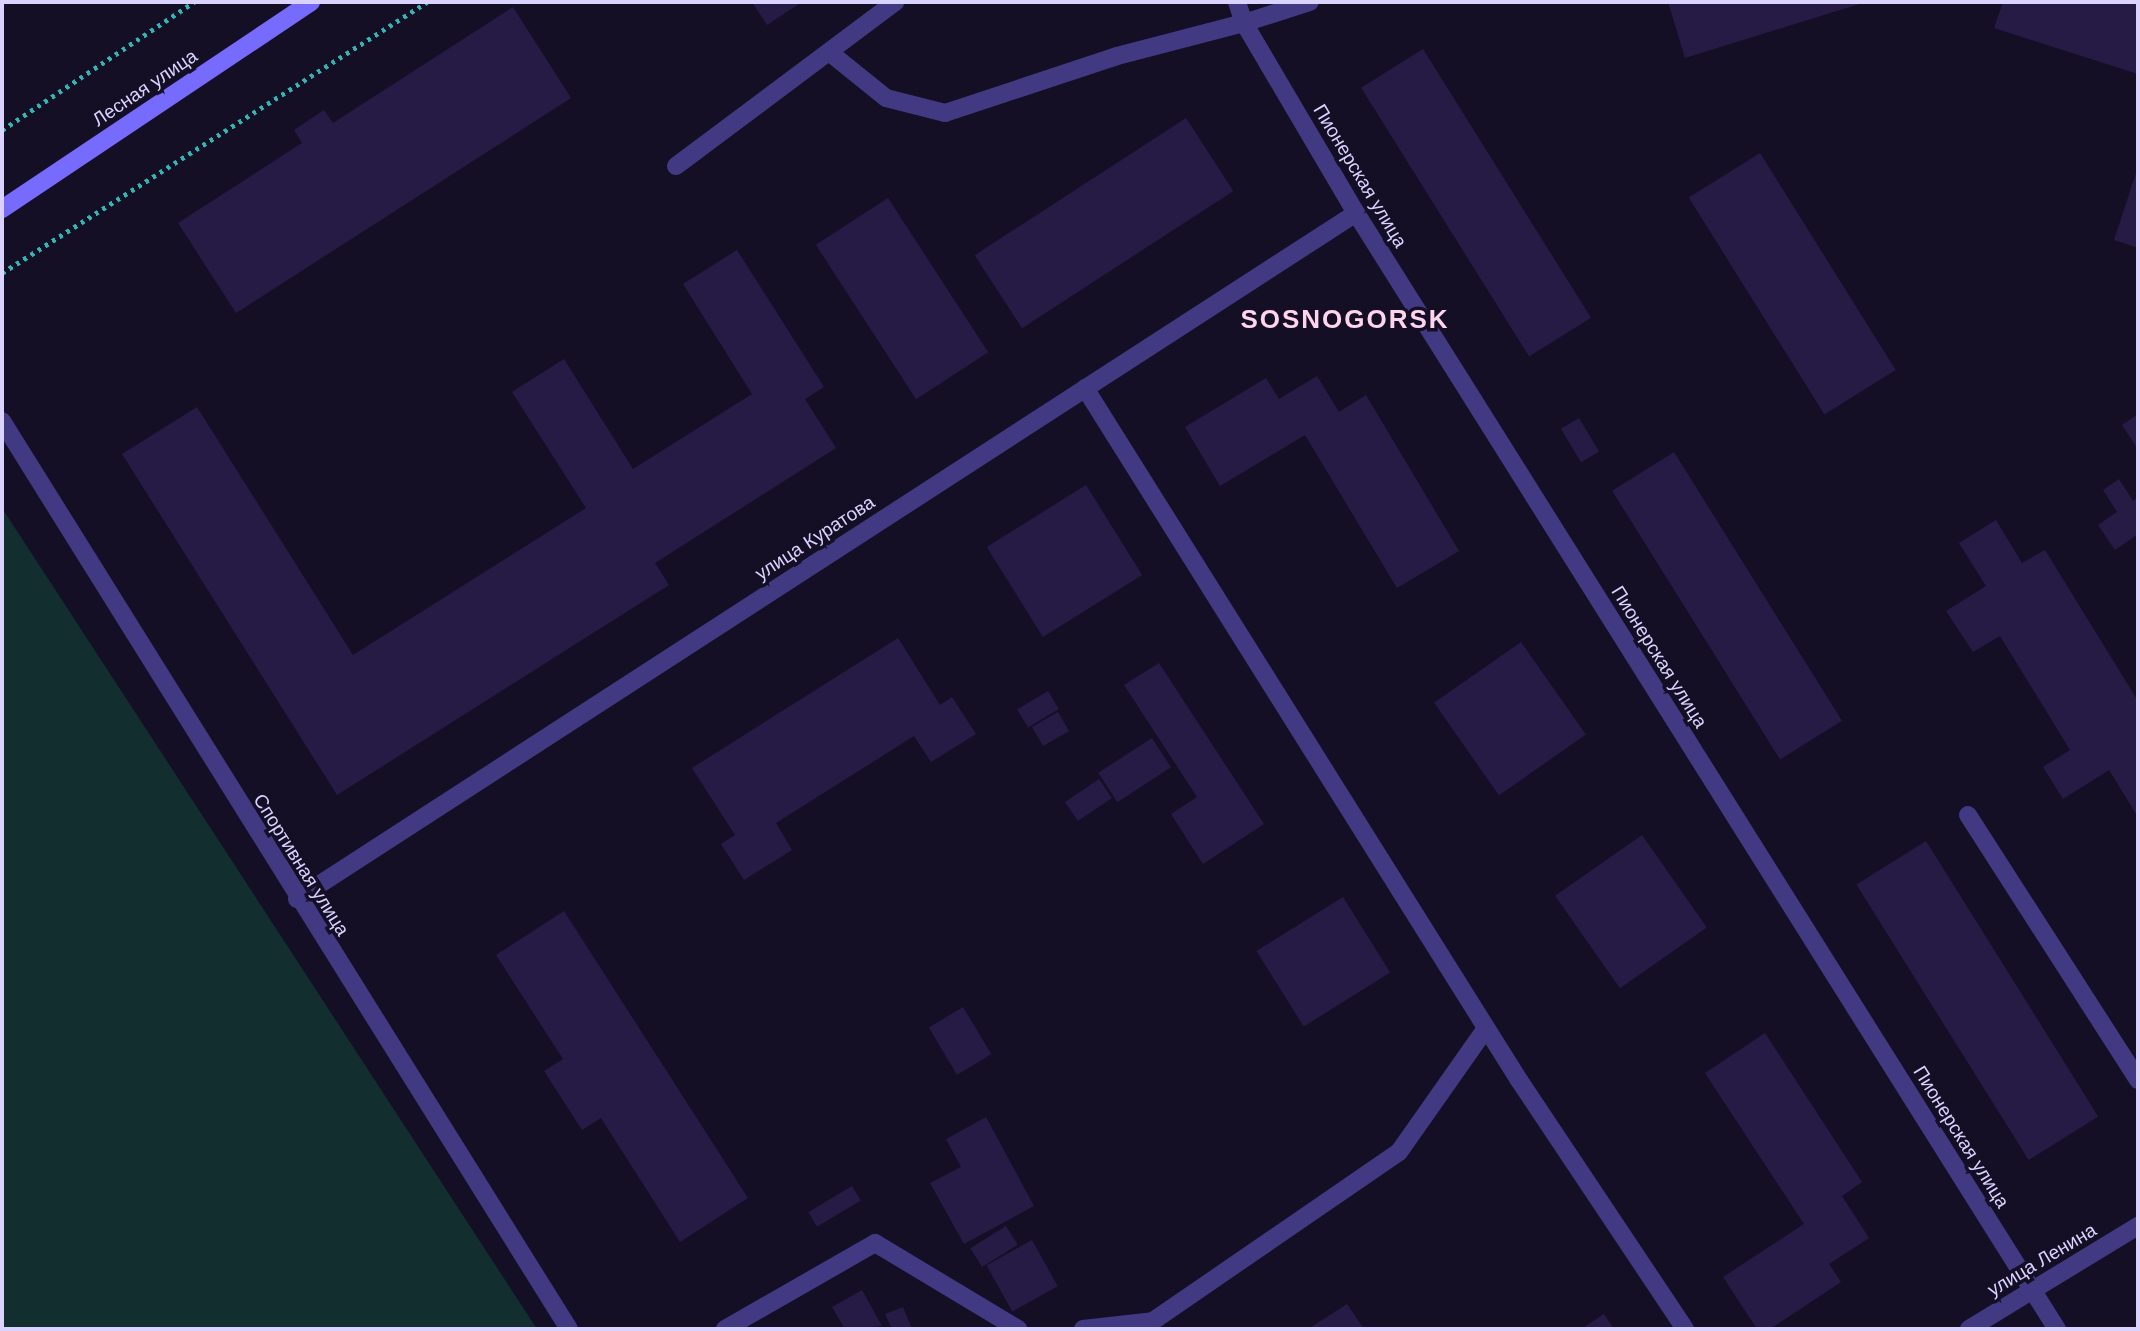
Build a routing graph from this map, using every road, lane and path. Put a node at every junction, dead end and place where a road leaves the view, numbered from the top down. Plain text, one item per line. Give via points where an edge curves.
1 (194, 2) edge
2 (311, 2) edge
3 (428, 2) edge
4 (895, 2) edge
5 (1237, 2) edge
6 (1310, 2) edge
7 (1244, 23) junction
8 (829, 52) junction
9 (2, 130) edge
10 (676, 166) dead end
11 (2, 209) edge
12 (1356, 213) junction
13 (2, 273) edge
14 (1084, 388) junction
15 (2, 421) edge
16 (1968, 815) dead end
17 (297, 899) junction
18 (1486, 1028) junction
19 (2138, 1080) edge
20 (2138, 1226) edge
21 (2032, 1290) junction
22 (569, 1329) edge
23 (725, 1329) edge
24 (1018, 1329) edge
25 (1083, 1329) edge
26 (1685, 1329) edge
27 (1969, 1329) edge
28 (2057, 1329) edge

1 - 9 path
2 - 11 main road, Лесная улица
3 - 13 path
4 - 8 street
5 - 7 street, Пионерская улица
6 - 7 street
7 - 8 street via 1117,56 945,113 886,98
7 - 12 street, Пионерская улица
8 - 10 street
12 - 14 street, улица Куратова
12 - 21 street, Пионерская улица
14 - 17 street, улица Куратова
14 - 18 street
15 - 17 street, Спортивная улица
16 - 19 street
17 - 22 street, Спортивная улица
18 - 25 street via 1399,1152 1153,1321
18 - 26 street
20 - 21 street, улица Ленина
21 - 27 street, улица Ленина
21 - 28 street, Пионерская улица
23 - 24 street via 875,1242

